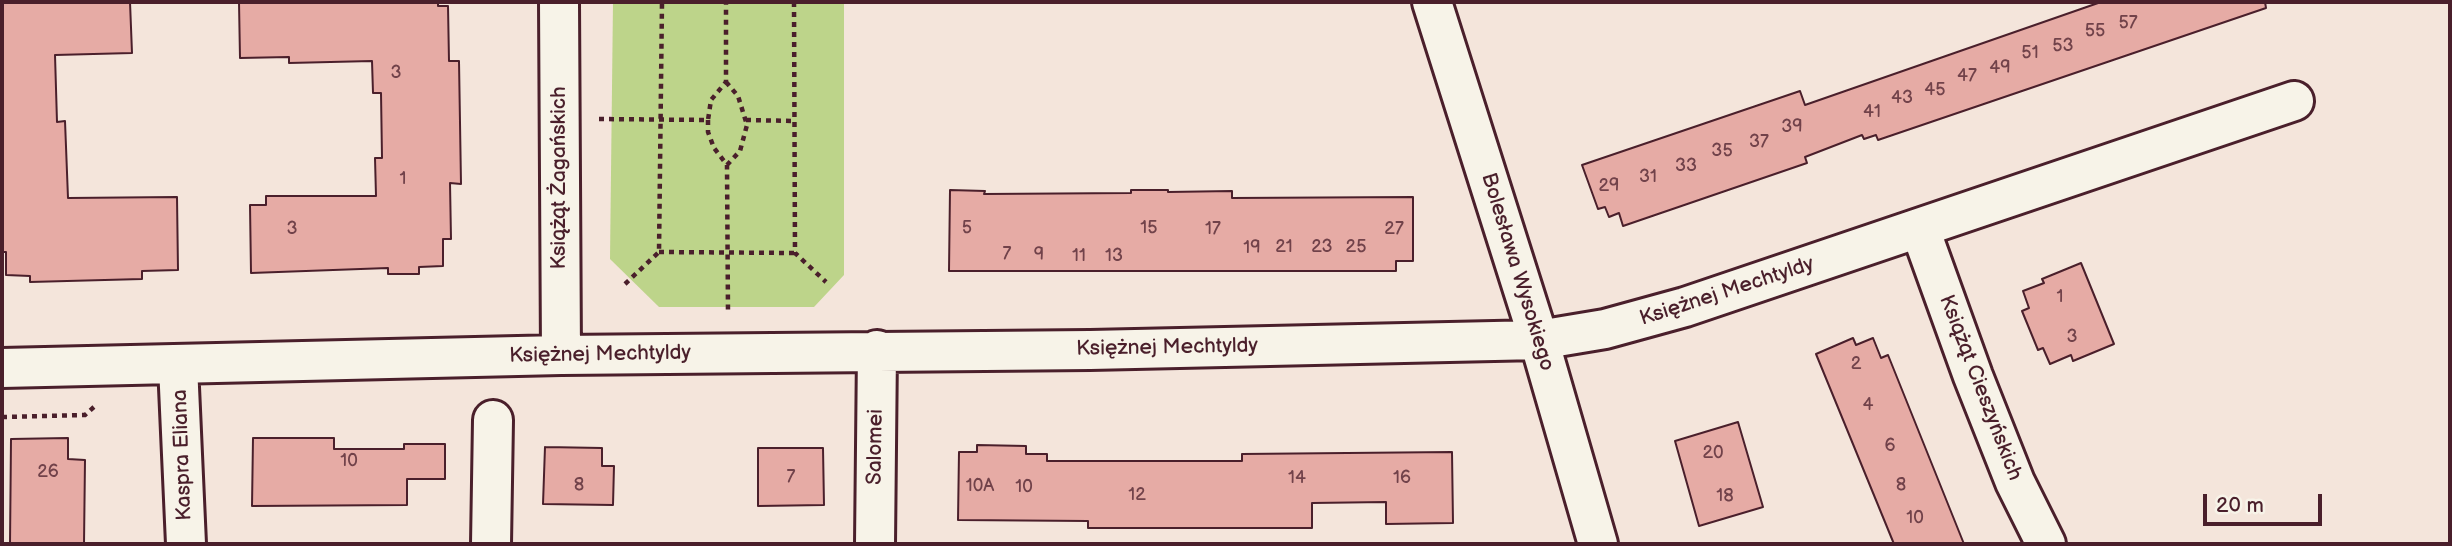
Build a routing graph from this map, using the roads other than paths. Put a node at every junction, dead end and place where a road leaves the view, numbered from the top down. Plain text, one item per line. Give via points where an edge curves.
1 (559, 2) edge
2 (1432, 2) edge
3 (2294, 101) dead end
4 (1920, 229) junction
5 (1539, 340) junction
6 (877, 350) junction
7 (561, 355) junction
8 (178, 365) junction
9 (2, 368) edge
10 (493, 420) dead end
11 (186, 544) edge
12 (491, 544) edge
13 (874, 544) edge
14 (1598, 544) edge
15 (2046, 544) edge

1 - 7 street, Książąt Żagańskich
2 - 5 street, Bolesława Wysokiego
3 - 4 street, Księżnej Mechtyldy
4 - 5 street, Księżnej Mechtyldy via 1685,307 1605,329
4 - 15 street, Książąt Cieszyńskich via 2010,470
5 - 6 street, Księżnej Mechtyldy
5 - 14 street, Bolesława Wysokiego
6 - 7 street, Księżnej Mechtyldy
6 - 13 street, Salomei
7 - 8 street, Księżnej Mechtyldy
8 - 9 street, Księżnej Mechtyldy
8 - 11 street, Kaspra Eliana
10 - 12 street

